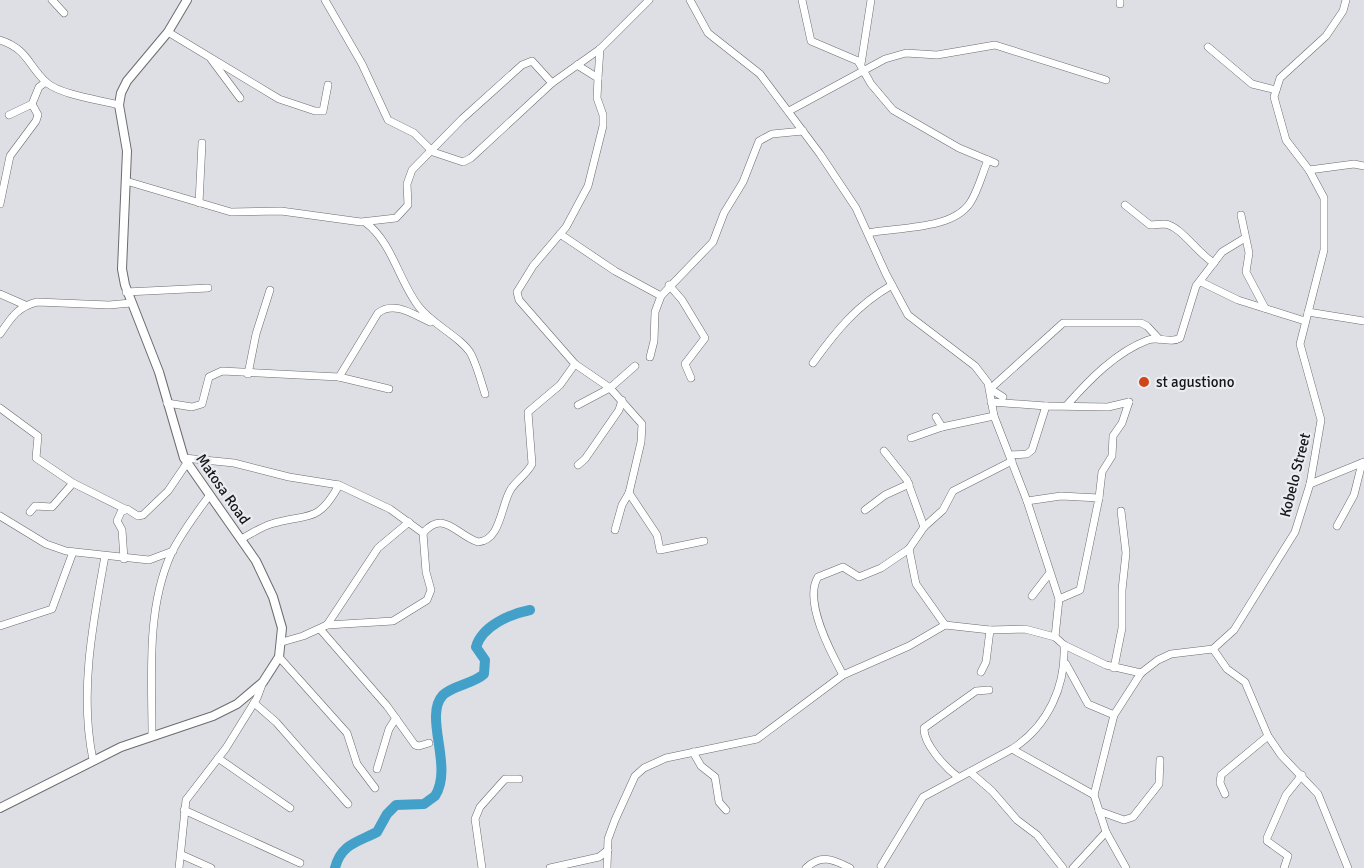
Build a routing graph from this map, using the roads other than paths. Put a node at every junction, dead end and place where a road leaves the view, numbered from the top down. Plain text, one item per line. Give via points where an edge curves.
1 (52, 0) edge
2 (187, 0) edge
3 (325, 0) edge
4 (649, 0) edge
5 (690, 0) edge
6 (802, 0) edge
7 (871, 0) edge
8 (1346, 0) edge
9 (64, 13) dead end
10 (168, 32) junction
11 (0, 40) edge
12 (1208, 47) dead end
13 (600, 49) junction
14 (211, 59) junction
15 (578, 65) junction
16 (862, 67) junction
17 (598, 78) junction
18 (1106, 80) dead end
19 (46, 82) junction
20 (552, 83) junction
21 (328, 85) dead end
22 (1276, 90) junction
23 (240, 98) dead end
24 (32, 104) junction
25 (119, 105) junction
26 (789, 111) junction
27 (9, 115) dead end
28 (803, 131) junction
29 (202, 142) dead end
30 (433, 152) junction
31 (1364, 166) edge
32 (1309, 170) junction
33 (126, 181) junction
34 (200, 203) junction
35 (0, 204) edge
36 (1125, 205) dead end
37 (1241, 215) dead end
38 (365, 222) junction
39 (868, 233) junction
40 (560, 234) junction
41 (1245, 238) junction
42 (1214, 263) junction
43 (1201, 282) junction
44 (669, 285) junction
45 (892, 285) junction
46 (208, 288) dead end
47 (270, 290) dead end
48 (126, 292) junction
49 (0, 294) edge
50 (661, 296) junction
51 (131, 303) junction
52 (25, 305) junction
53 (1265, 308) junction
54 (1308, 312) junction
55 (1305, 321) junction
56 (1364, 321) edge
57 (433, 323) junction
58 (0, 334) edge
59 (1159, 339) junction
60 (650, 357) dead end
61 (813, 363) dead end
62 (575, 364) junction
63 (635, 366) dead end
64 (248, 374) junction
65 (339, 377) junction
66 (691, 378) dead end
67 (610, 388) junction
68 (389, 389) dead end
69 (485, 394) dead end
70 (991, 396) junction
71 (622, 400) junction
72 (168, 403) junction
73 (1009, 403) junction
74 (578, 405) dead end
75 (1067, 405) junction
76 (1046, 406) junction
77 (0, 408) edge
78 (994, 416) junction
79 (936, 417) dead end
80 (942, 426) junction
81 (911, 438) dead end
82 (884, 451) dead end
83 (1011, 458) junction
84 (185, 460) junction
85 (1363, 463) edge
86 (578, 465) dead end
87 (73, 483) junction
88 (909, 484) junction
89 (1310, 484) junction
90 (339, 485) junction
91 (629, 493) junction
92 (209, 496) junction
93 (1098, 498) junction
94 (1027, 501) junction
95 (124, 509) junction
96 (865, 510) dead end
97 (1121, 511) dead end
98 (30, 512) dead end
99 (0, 516) edge
100 (409, 522) junction
101 (1337, 526) dead end
102 (924, 527) junction
103 (615, 530) dead end
104 (423, 533) junction
105 (241, 539) junction
106 (704, 541) dead end
107 (909, 549) junction
108 (173, 551) junction
109 (73, 552) junction
110 (105, 556) junction
111 (124, 559) junction
112 (1049, 574) junction
113 (1032, 596) dead end
114 (1059, 599) junction
115 (945, 625) junction
116 (0, 626) edge
117 (324, 627) junction
118 (990, 630) junction
119 (1055, 637) junction
120 (282, 642) junction
121 (1064, 645) junction
122 (1213, 649) junction
123 (279, 657) junction
124 (1065, 661) junction
125 (1114, 668) junction
126 (981, 672) dead end
127 (1141, 673) junction
128 (843, 675) junction
129 (263, 682) junction
130 (989, 690) dead end
131 (254, 704) junction
132 (1114, 715) junction
133 (396, 718) junction
134 (152, 735) junction
135 (1268, 735) junction
136 (429, 743) dead end
137 (1012, 749) junction
138 (693, 752) junction
139 (218, 758) junction
140 (93, 760) junction
141 (1160, 760) dead end
142 (377, 769) dead end
143 (970, 772) junction
144 (1302, 775) junction
145 (958, 777) junction
146 (519, 779) dead end
147 (375, 788) dead end
148 (1225, 794) dead end
149 (1094, 795) junction
150 (348, 804) dead end
151 (0, 808) edge
152 (290, 808) dead end
153 (184, 810) junction
154 (726, 810) dead end
155 (1099, 811) junction
156 (1106, 832) junction
157 (608, 850) junction
158 (182, 855) junction
159 (300, 863) dead end
160 (880, 867) edge
161 (179, 868) edge
162 (211, 868) edge
163 (482, 868) edge
164 (550, 868) edge
165 (607, 868) edge
166 (806, 868) edge
167 (850, 868) edge
168 (890, 868) edge
169 (1063, 868) edge
170 (1073, 868) edge
171 (1126, 868) edge
172 (1284, 868) edge
173 (1348, 868) edge

1 - 9 street
2 - 10 street
3 - 30 street via 362,64 388,120 414,133
4 - 13 street
5 - 26 street via 708,33 760,74
6 - 16 street via 811,41 852,58
7 - 16 street
8 - 22 street via 1343,12 1326,36 1280,78
10 - 14 street
10 - 25 street via 127,81
11 - 19 street via 14,44 25,54
12 - 22 street via 1252,84
13 - 15 street
13 - 17 street
14 - 21 street via 279,99 315,111 325,108
14 - 23 street
15 - 17 street
15 - 20 street
16 - 18 street via 898,54 937,55 995,45
16 - 26 street
16 - 39 street via 893,110 959,148 992,161 972,201 961,213 930,226
17 - 40 street via 597,98 603,126 588,186
19 - 24 street via 39,87
19 - 25 street
20 - 30 street via 471,158 463,162
20 - 30 street via 537,63 526,62 462,119
22 - 32 street, Kobelo Street via 1274,97 1286,140
24 - 27 street
24 - 35 street via 38,115 10,156
25 - 33 street, Matosa Road via 127,151
26 - 28 street
28 - 39 street via 856,208
28 - 44 street via 772,134 759,141 712,242
29 - 34 street
30 - 38 street via 410,174 408,206 402,215
31 - 32 street
32 - 54 street, Kobelo Street via 1321,190 1325,212 1324,250
33 - 34 street
33 - 48 street, Matosa Road via 122,269
34 - 38 street via 231,212 311,214
36 - 42 street via 1150,225 1165,224 1178,230 1203,257
37 - 41 street
38 - 57 street via 382,237 412,298
39 - 45 street
40 - 50 street
40 - 62 street via 518,287 518,296
41 - 42 street via 1222,252
41 - 53 street via 1249,253 1246,272
42 - 43 street
43 - 53 street
43 - 59 street via 1196,286 1182,335 1177,340
44 - 50 street
44 - 66 street via 705,338 685,364
45 - 61 street via 868,300 835,331
45 - 70 street via 908,315 975,366
46 - 48 street
47 - 64 street
48 - 51 street, Matosa Road
49 - 52 street
50 - 60 street via 655,312
51 - 52 street
51 - 72 street, Matosa Road
52 - 58 street
53 - 55 street
54 - 55 street, Kobelo Street
54 - 56 street
55 - 89 street, Kobelo Street via 1301,352 1321,420
57 - 65 street via 400,309 383,309
57 - 69 street via 470,353
59 - 70 street via 1141,323 1063,323
59 - 75 street via 1149,340 1104,367
62 - 67 street
62 - 104 street via 560,385 528,412 532,464 511,489 489,538 478,542 440,522 431,524
63 - 67 street
64 - 65 street
64 - 72 street via 214,373 209,377 202,404 197,407
65 - 68 street
67 - 71 street
67 - 74 street
70 - 73 street
70 - 73 street via 1003,397
70 - 78 street
71 - 86 street via 619,410
71 - 91 street via 642,424
72 - 84 street, Matosa Road
73 - 76 street
75 - 76 street
75 - 93 street via 1108,407 1130,402 1113,436 1112,456 1102,472
76 - 83 street via 1032,450
77 - 87 street via 38,436 36,458
78 - 80 street
78 - 83 street
79 - 80 street
80 - 81 street
82 - 88 street
83 - 94 street
83 - 102 street via 953,491 943,510
84 - 90 street via 234,463
84 - 92 street, Matosa Road
84 - 95 street via 168,491 143,515
85 - 89 street
85 - 101 street via 1354,495
87 - 95 street
87 - 98 street via 52,507 35,506
88 - 96 street
88 - 102 street
89 - 122 street, Kobelo Street via 1289,543 1234,630
90 - 100 street
90 - 105 street via 329,503 316,514 271,524
91 - 103 street
91 - 106 street via 657,535 660,550
92 - 105 street, Matosa Road
92 - 108 street
93 - 94 street via 1073,496
93 - 114 street via 1080,590
94 - 112 street
95 - 111 street via 117,521 122,530
97 - 125 street via 1126,554 1122,628
99 - 109 street via 46,544
100 - 104 street
100 - 117 street via 378,548
102 - 107 street
104 - 117 street via 431,590 427,600 393,621
105 - 120 street, Matosa Road via 273,597
107 - 115 street via 916,584
107 - 128 street via 859,577 843,567 816,580 813,595 819,623
108 - 111 street via 148,560
108 - 134 street via 154,620
109 - 110 street
109 - 116 street via 52,609
110 - 111 street
110 - 140 street via 90,651 87,714
112 - 113 street
112 - 114 street
114 - 119 street
115 - 118 street
115 - 128 street via 909,646
117 - 120 street
117 - 133 street
118 - 119 street via 1024,629
118 - 126 street
119 - 121 street
120 - 123 street, Matosa Road
121 - 124 street
121 - 125 street
122 - 127 street via 1171,654
122 - 135 street via 1227,669 1245,682
123 - 129 street, Matosa Road
123 - 147 street via 347,733 357,764
124 - 132 street via 1088,704
124 - 137 street via 1061,684 1047,714
125 - 127 street
127 - 132 street
128 - 138 street via 757,740
129 - 131 street
129 - 134 street, Matosa Road via 237,704 213,716
130 - 145 street via 976,691 924,728 936,753
131 - 139 street
131 - 150 street via 276,722
132 - 149 street
133 - 136 street via 415,745
133 - 142 street
134 - 140 street, Matosa Road
135 - 144 street via 1281,755
135 - 148 street via 1221,775
137 - 143 street
137 - 149 street
138 - 154 street via 701,766 715,777 719,802
138 - 157 street via 651,764 635,776 615,820
139 - 152 street
139 - 153 street via 190,792
140 - 151 street, Matosa Road
141 - 155 street via 1159,784 1133,817 1124,820
143 - 145 street
143 - 169 street via 1037,835
144 - 172 street via 1286,795 1267,838 1267,842 1288,856
144 - 173 street via 1323,803
145 - 160 street via 918,803
146 - 163 street via 505,779 480,807 476,835
149 - 155 street
153 - 158 street
153 - 159 street
155 - 156 street
156 - 170 street
156 - 171 street
157 - 164 street via 599,857
157 - 165 street
158 - 161 street
158 - 162 street
160 - 168 street
166 - 167 street via 822,858

